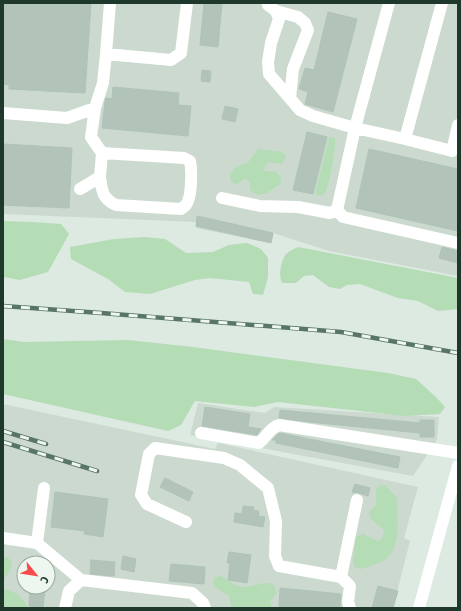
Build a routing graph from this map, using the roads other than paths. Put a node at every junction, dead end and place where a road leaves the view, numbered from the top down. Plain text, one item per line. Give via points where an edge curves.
1 (110, 3) edge
2 (186, 3) edge
3 (389, 3) edge
4 (442, 3) edge
5 (272, 7) edge
6 (106, 54) junction
7 (290, 98) junction
8 (95, 108) junction
9 (3, 113) edge
10 (458, 125) edge
11 (355, 128) junction
12 (406, 139) junction
13 (102, 153) junction
14 (100, 177) junction
15 (80, 189) dead end
16 (222, 198) dead end
17 (337, 210) junction
18 (458, 243) edge
19 (201, 433) dead end
20 (458, 453) edge
21 (458, 466) edge
22 (44, 488) dead end
23 (357, 500) dead end
24 (186, 522) dead end
25 (3, 538) edge
26 (37, 543) junction
27 (340, 577) junction
28 (81, 580) junction
29 (65, 608) edge
30 (205, 608) edge
31 (350, 608) edge
32 (419, 608) edge

1 - 6 street
2 - 6 street via 181,53 171,60
3 - 11 street
4 - 12 street
5 - 7 street via 279,19 271,43 269,74
5 - 7 street via 306,22 308,30 293,69
6 - 8 street via 103,83
7 - 11 street via 300,110
8 - 9 street via 67,118
8 - 13 street via 91,137
10 - 12 street via 452,151
11 - 12 street
11 - 17 street
13 - 14 street
13 - 14 street via 184,158 190,161 192,168 189,198 181,209 116,205 103,194
14 - 15 street
16 - 17 street via 260,206 298,207 330,213
17 - 18 street via 343,217
19 - 20 street via 259,443 272,428 279,425
21 - 32 street
22 - 26 street
23 - 27 street
24 - 27 street via 146,504 141,496 149,454 155,448 224,458 240,465 268,488 276,521 275,556 279,566
25 - 26 street
26 - 28 street
27 - 31 street via 350,586
28 - 29 street via 69,591
28 - 30 street via 192,593

